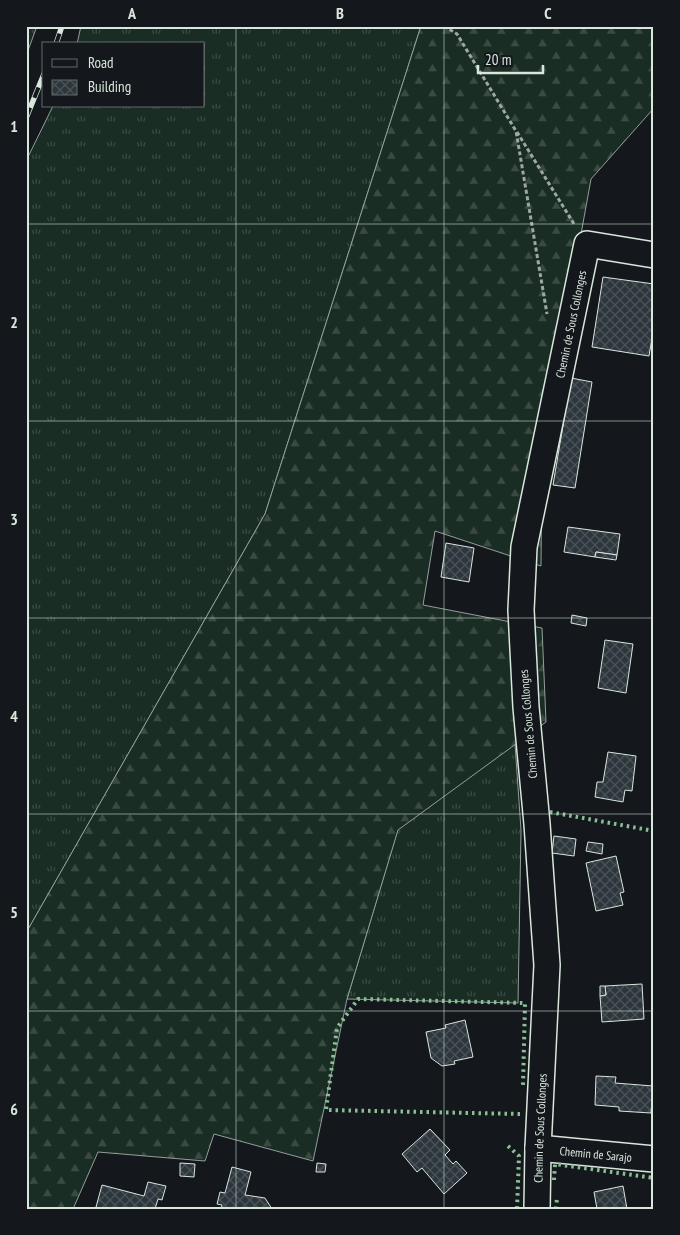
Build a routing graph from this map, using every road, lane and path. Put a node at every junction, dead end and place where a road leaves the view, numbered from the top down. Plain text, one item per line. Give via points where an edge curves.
1 (444, 26) edge
2 (516, 131) junction
3 (587, 244) junction
4 (654, 255) edge
5 (547, 315) dead end
6 (538, 1148) junction
7 (654, 1159) edge
8 (537, 1209) edge

1 - 2 path via 457,34
2 - 3 path
2 - 5 path
3 - 4 street
3 - 6 street, Chemin de Sous Collonges via 524,547 521,610 526,707 547,965
6 - 7 street, Chemin de Sarajo
6 - 8 street, Chemin de Sous Collonges

